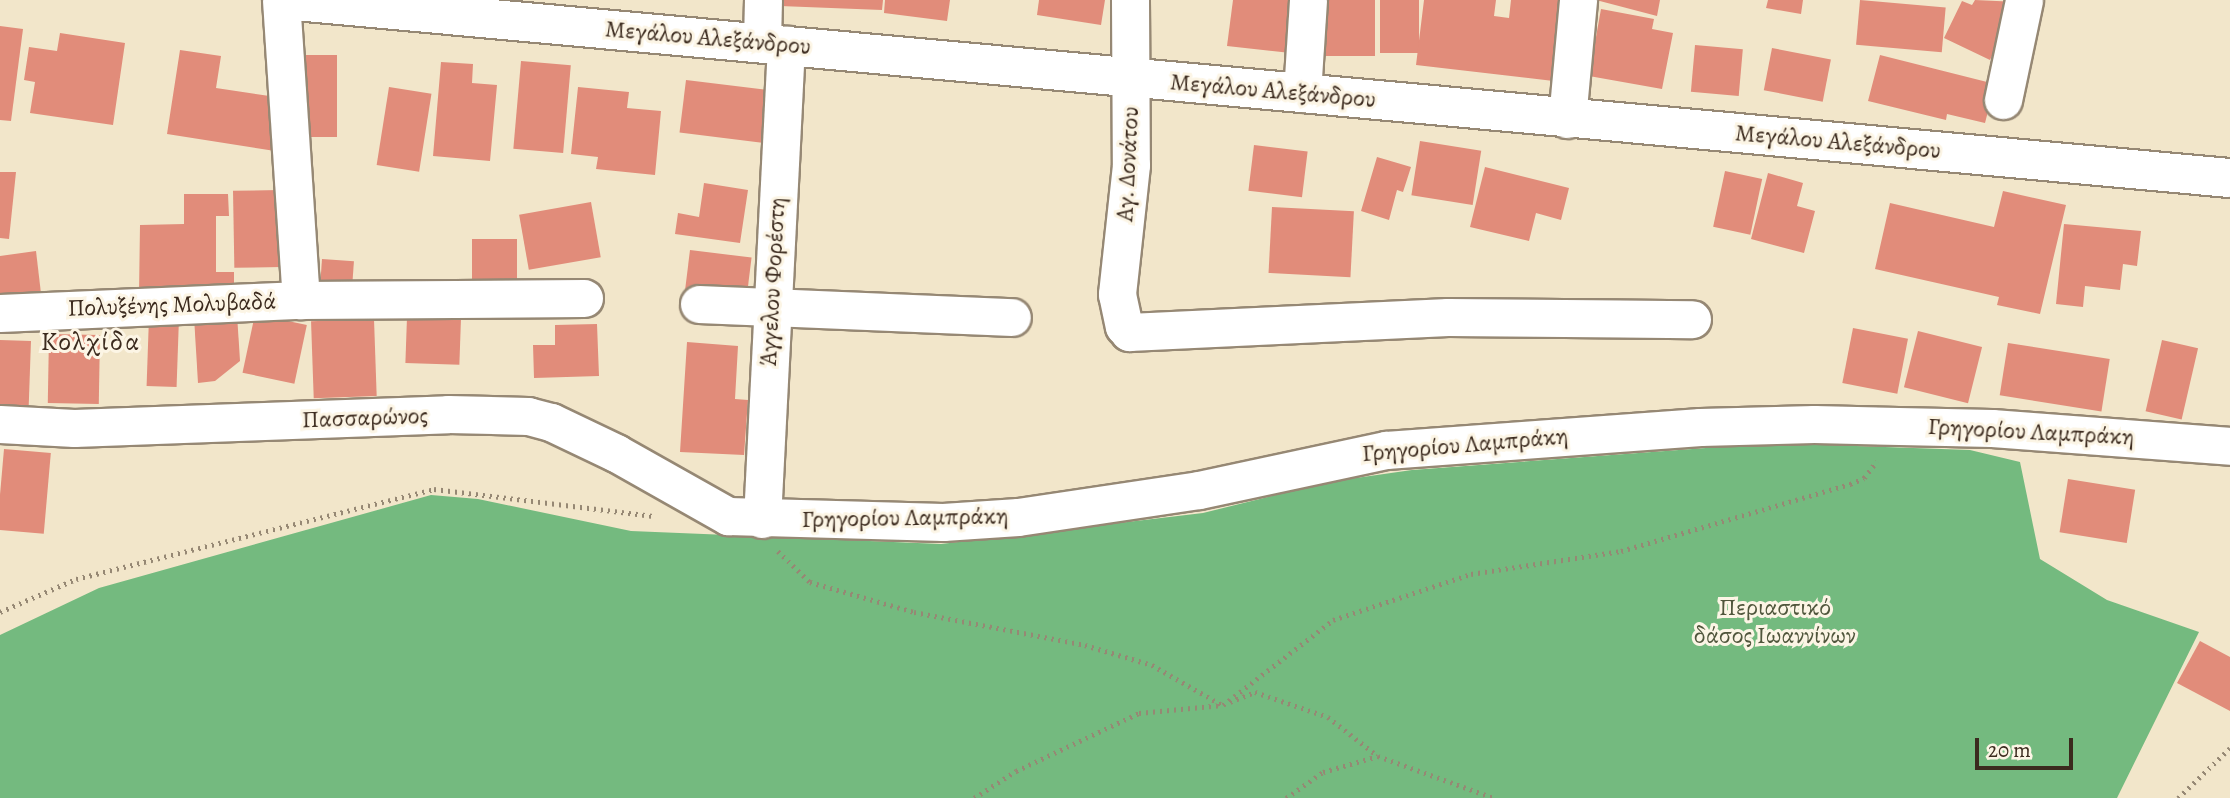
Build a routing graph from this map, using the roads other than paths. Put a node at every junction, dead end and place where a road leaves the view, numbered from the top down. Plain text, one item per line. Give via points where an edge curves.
1 (762, 0) edge
2 (1130, 0) edge
3 (1308, 0) edge
4 (1578, 0) edge
5 (2024, 0) edge
6 (299, 1) edge
7 (774, 44) junction
8 (1131, 78) junction
9 (1302, 93) junction
10 (2003, 100) dead end
11 (1567, 119) junction
12 (2230, 178) edge
13 (584, 298) dead end
14 (301, 300) junction
15 (699, 304) dead end
16 (772, 307) junction
17 (0, 313) edge
18 (1012, 317) dead end
19 (1692, 319) dead end
20 (0, 425) edge
21 (2230, 446) edge
22 (707, 507) joint
23 (762, 519) junction

1 - 7 street, Άγγελου Φορέστη
2 - 8 street, Αγ. Δονάτου
3 - 9 street
4 - 11 street
5 - 10 street
6 - 7 main road, Μεγάλου Αλεξάνδρου
6 - 14 street, Πολυξένης Μολυβαδά
7 - 8 main road, Μεγάλου Αλεξάνδρου
7 - 16 street, Άγγελου Φορέστη
8 - 9 main road, Μεγάλου Αλεξάνδρου
8 - 19 street, Αγ. Δονάτου via 1131,175 1118,288 1124,326 1139,334 1424,318
9 - 11 main road, Μεγάλου Αλεξάνδρου
11 - 12 main road, Μεγάλου Αλεξάνδρου
13 - 14 street, Πολυξένης Μολυβαδά
14 - 17 street, Πολυξένης Μολυβαδά
15 - 16 street
16 - 18 street
16 - 23 street, Άγγελου Φορέστη
20 - 22 street, Πασσαρώνος via 74,428 448,414 528,416 616,453
21 - 23 street, Γρηγορίου Λαμπράκη via 1992,428 1700,427 1414,446 1341,457 1199,490 989,520
22 - 23 street, Γρηγορίου Λαμπράκη via 728,516

